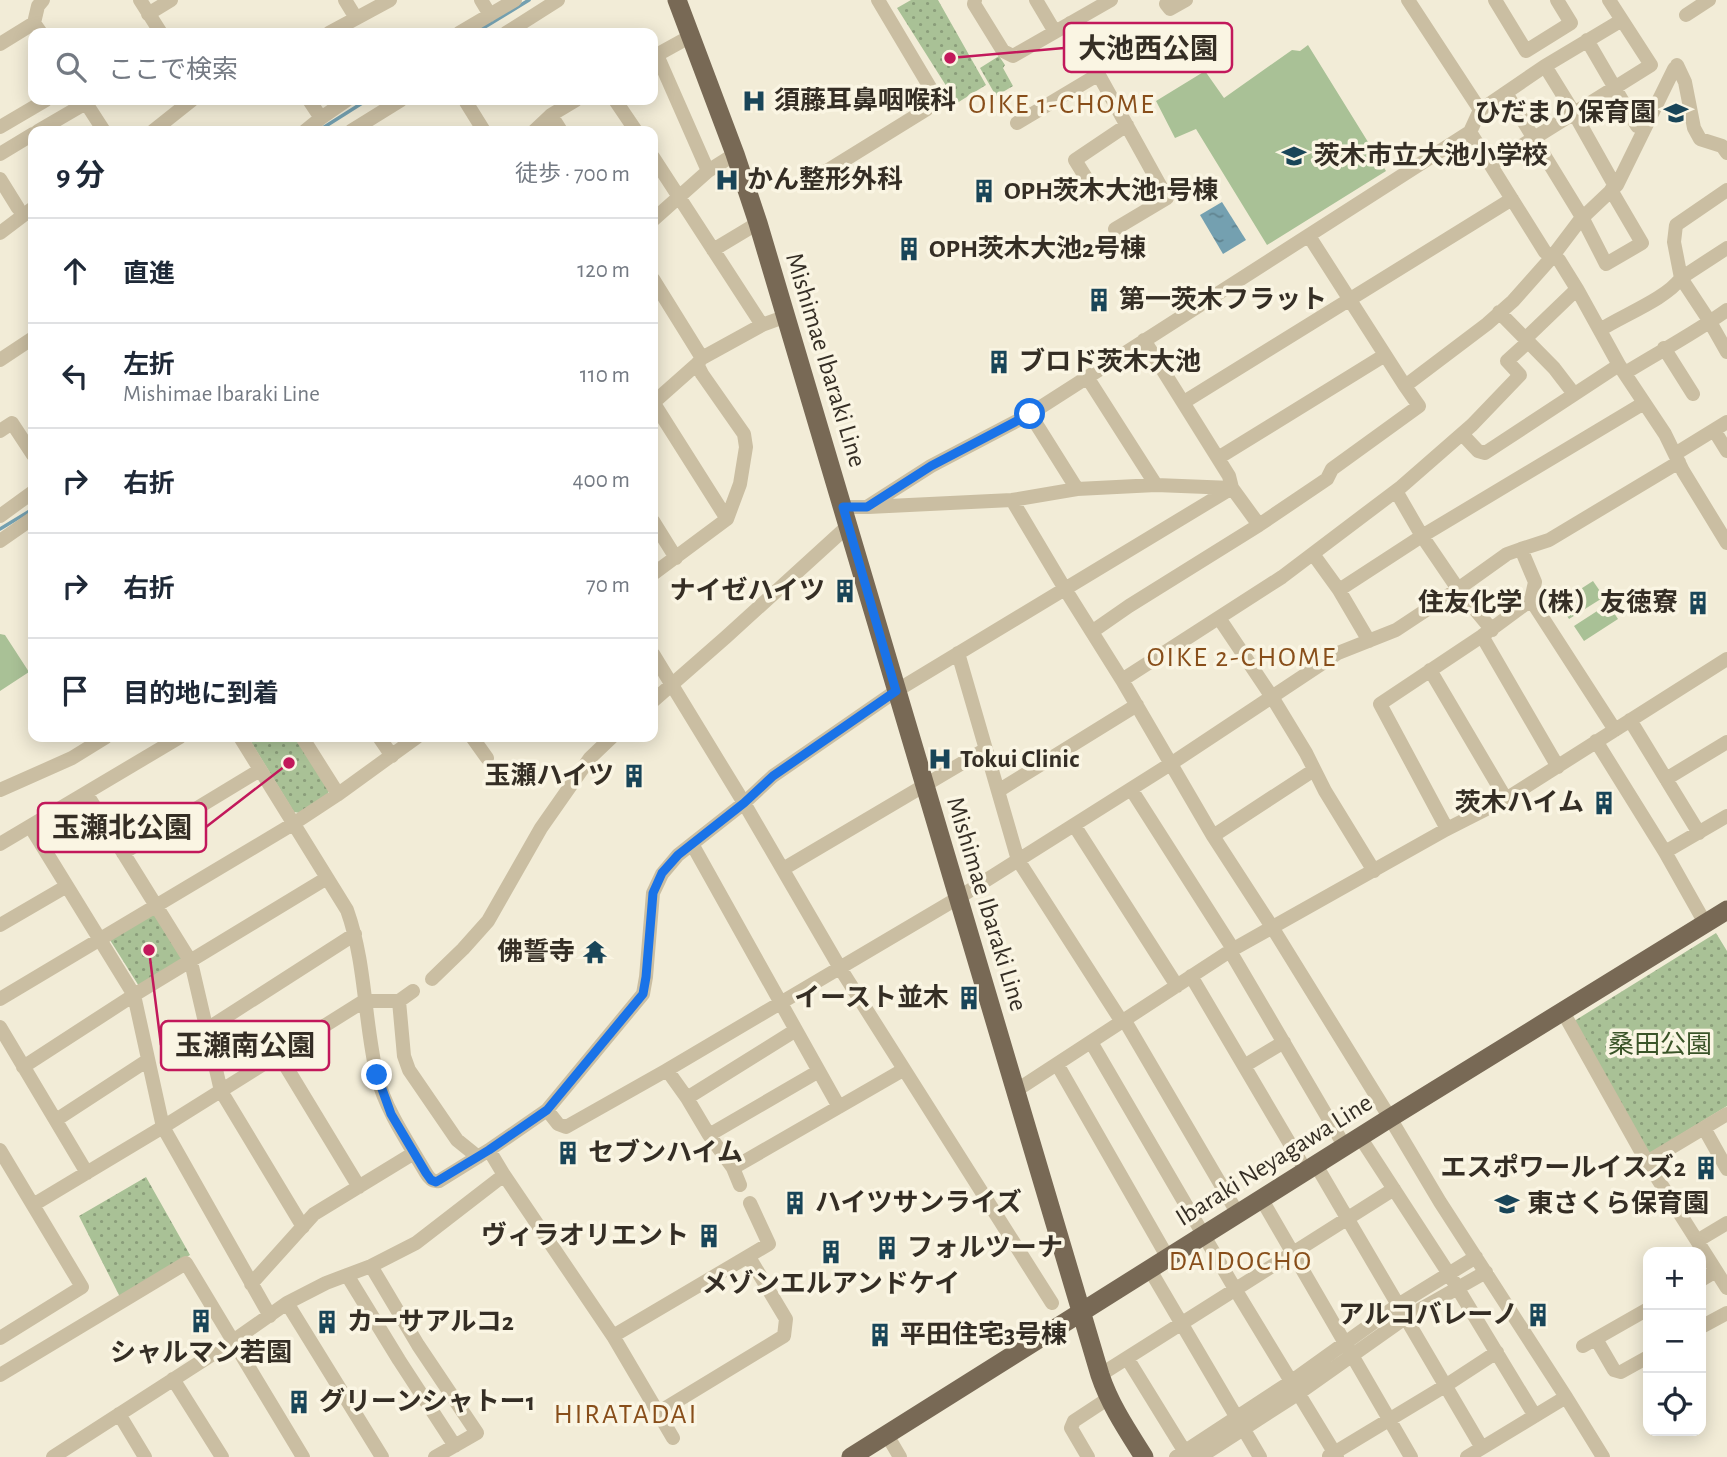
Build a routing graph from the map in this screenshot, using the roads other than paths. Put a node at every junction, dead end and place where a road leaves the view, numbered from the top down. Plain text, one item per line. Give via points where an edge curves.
1 (140, 0) edge
2 (170, 0) edge
3 (345, 0) edge
4 (390, 0) edge
5 (481, 0) edge
6 (515, 0) edge
7 (558, 0) edge
8 (677, 0) edge
9 (878, 0) edge
10 (975, 0) edge
11 (1036, 0) edge
12 (1186, 0) edge
13 (1408, 0) edge
14 (1494, 0) edge
15 (1557, 0) edge
16 (1609, 0) edge
17 (1709, 0) edge
18 (38, 2) edge
19 (1103, 2) edge
20 (1166, 4) dead end
21 (148, 14) junction
22 (490, 15) junction
23 (1686, 15) dead end
24 (356, 18) junction
25 (1622, 20) junction
26 (1070, 23) junction
27 (37, 28) edge
28 (157, 28) edge
29 (339, 28) edge
30 (468, 28) edge
31 (514, 28) edge
32 (28, 32) edge
33 (1055, 32) junction
34 (691, 36) junction
35 (1587, 40) junction
36 (0, 44) edge
37 (658, 54) edge
38 (658, 63) edge
39 (1545, 66) junction
40 (1099, 75) junction
41 (1616, 87) junction
42 (1506, 93) junction
43 (38, 105) edge
44 (79, 105) edge
45 (88, 105) edge
46 (186, 105) edge
47 (312, 105) edge
48 (340, 105) edge
49 (393, 105) edge
50 (468, 105) edge
51 (568, 105) edge
52 (618, 105) edge
53 (1479, 111) junction
54 (1574, 113) junction
55 (551, 116) junction
56 (321, 118) junction
57 (1017, 123) dead end
58 (1127, 125) junction
59 (46, 126) edge
60 (101, 126) edge
61 (159, 126) edge
62 (311, 126) edge
63 (359, 126) edge
64 (481, 126) edge
65 (540, 126) edge
66 (558, 126) edge
67 (633, 126) edge
68 (1637, 126) dead end
69 (0, 127) edge
70 (1470, 132) junction
71 (28, 137) edge
72 (1533, 139) junction
73 (1726, 148) edge
74 (0, 154) edge
75 (734, 154) junction
76 (658, 165) edge
77 (1491, 165) junction
78 (708, 171) junction
79 (817, 177) dead end
80 (0, 179) edge
81 (1613, 188) junction
82 (1727, 190) edge
83 (1096, 194) dead end
84 (679, 197) junction
85 (1512, 199) junction
86 (26, 208) edge
87 (658, 216) edge
88 (1582, 217) junction
89 (758, 223) junction
90 (1115, 229) dead end
91 (0, 233) edge
92 (1309, 236) junction
93 (1727, 248) edge
94 (713, 250) junction
95 (1552, 257) junction
96 (1681, 278) junction
97 (658, 288) edge
98 (1577, 289) junction
99 (1350, 300) junction
100 (1727, 310) edge
101 (1499, 312) junction
102 (784, 317) junction
103 (1710, 322) junction
104 (762, 325) junction
105 (1600, 330) junction
106 (1144, 340) junction
107 (28, 341) edge
108 (1527, 341) junction
109 (1664, 348) junction
110 (1727, 352) edge
111 (1385, 355) junction
112 (0, 360) edge
113 (699, 361) junction
114 (1622, 369) junction
115 (1087, 377) junction
116 (1405, 386) junction
117 (1574, 394) junction
118 (1693, 394) dead end
119 (658, 398) edge
120 (1184, 402) junction
121 (1644, 403) junction
122 (658, 410) edge
123 (1030, 414) junction
124 (1727, 422) edge
125 (1714, 430) junction
126 (0, 431) edge
127 (1462, 434) junction
128 (28, 447) edge
129 (1727, 451) edge
130 (1218, 458) junction
131 (1677, 458) junction
132 (1156, 485) junction
133 (1232, 488) junction
134 (1077, 489) junction
135 (1396, 491) junction
136 (28, 495) edge
137 (1012, 500) junction
138 (867, 507) junction
139 (2, 511) edge
140 (846, 516) junction
141 (727, 519) junction
142 (28, 521) edge
143 (1259, 526) junction
144 (658, 529) edge
145 (1422, 536) junction
146 (0, 541) edge
147 (1727, 543) edge
148 (1521, 549) junction
149 (1313, 554) junction
150 (676, 558) junction
151 (658, 571) edge
152 (1065, 589) junction
153 (1458, 589) junction
154 (1339, 590) junction
155 (1531, 600) junction
156 (1219, 618) junction
157 (1093, 631) junction
158 (1487, 633) junction
159 (1369, 640) junction
160 (958, 653) junction
161 (1727, 659) edge
162 (658, 663) edge
163 (1430, 670) junction
164 (1122, 680) junction
165 (671, 687) junction
166 (896, 691) junction
167 (658, 697) edge
168 (1272, 697) junction
169 (1137, 705) junction
170 (1630, 720) junction
171 (1615, 730) junction
172 (1597, 741) junction
173 (98, 742) edge
174 (172, 742) edge
175 (243, 742) edge
176 (305, 742) edge
177 (382, 742) edge
178 (410, 742) edge
179 (475, 742) edge
180 (607, 742) edge
181 (1727, 742) edge
182 (986, 749) junction
183 (392, 756) junction
184 (487, 758) dead end
185 (1172, 763) junction
186 (1558, 767) junction
187 (260, 770) junction
188 (1314, 770) junction
189 (1666, 779) junction
190 (924, 785) junction
191 (1131, 789) junction
192 (0, 790) edge
193 (998, 791) junction
194 (86, 793) junction
195 (338, 794) junction
196 (1506, 799) junction
197 (744, 803) junction
198 (1727, 817) edge
199 (293, 824) junction
200 (1074, 825) junction
201 (30, 826) junction
202 (1447, 829) junction
203 (1699, 833) junction
204 (1213, 836) junction
205 (0, 844) edge
206 (692, 844) junction
207 (1665, 852) junction
208 (123, 853) junction
209 (1018, 860) junction
210 (783, 869) junction
211 (1374, 871) junction
212 (327, 878) junction
213 (67, 886) junction
214 (958, 898) junction
215 (155, 906) junction
216 (1727, 910) edge
217 (1705, 923) junction
218 (0, 925) edge
219 (1272, 927) junction
220 (355, 934) junction
221 (101, 939) junction
222 (1232, 950) junction
223 (191, 962) junction
224 (840, 968) junction
225 (1191, 976) junction
226 (432, 979) dead end
227 (1177, 986) junction
228 (413, 991) dead end
229 (134, 995) junction
230 (0, 999) edge
231 (364, 1001) junction
232 (399, 1001) junction
233 (780, 1003) junction
234 (1563, 1012) junction
235 (1124, 1021) junction
236 (0, 1027) edge
237 (207, 1029) junction
238 (796, 1030) junction
239 (1091, 1042) junction
240 (1284, 1042) junction
241 (278, 1055) junction
242 (148, 1060) junction
243 (1057, 1064) junction
244 (1244, 1066) junction
245 (23, 1067) junction
246 (667, 1070) junction
247 (903, 1070) junction
248 (819, 1071) junction
249 (1017, 1090) junction
250 (221, 1091) junction
251 (687, 1098) junction
252 (839, 1107) junction
253 (547, 1110) junction
254 (1727, 1114) edge
255 (1390, 1118) junction
256 (56, 1120) junction
257 (163, 1127) junction
258 (1704, 1128) junction
259 (709, 1135) junction
260 (1352, 1142) junction
261 (414, 1153) junction
262 (483, 1154) junction
263 (2, 1159) edge
264 (1647, 1162) junction
265 (733, 1168) junction
266 (1311, 1168) junction
267 (1727, 1169) edge
268 (87, 1173) junction
269 (503, 1175) junction
270 (740, 1185) dead end
271 (359, 1187) junction
272 (1394, 1189) junction
273 (1262, 1200) junction
274 (750, 1203) dead end
275 (33, 1205) junction
276 (1238, 1214) junction
277 (1347, 1219) junction
278 (1727, 1223) edge
279 (303, 1227) junction
280 (1204, 1236) junction
281 (1697, 1241) junction
282 (1293, 1253) junction
283 (749, 1257) junction
284 (1476, 1257) junction
285 (1168, 1258) junction
286 (371, 1266) junction
287 (1150, 1270) junction
288 (1716, 1271) junction
289 (1486, 1272) junction
290 (1449, 1274) junction
291 (347, 1275) junction
292 (1706, 1277) edge
293 (251, 1284) junction
294 (1458, 1288) junction
295 (1727, 1288) edge
296 (1235, 1289) junction
297 (287, 1303) junction
298 (1052, 1303) dead end
299 (1402, 1312) junction
300 (1643, 1312) edge
301 (1081, 1313) junction
302 (1727, 1313) edge
303 (270, 1316) junction
304 (1182, 1324) junction
305 (1706, 1324) edge
306 (613, 1336) junction
307 (0, 1338) edge
308 (233, 1341) junction
309 (418, 1345) junction
310 (1348, 1349) junction
311 (1497, 1352) junction
312 (1127, 1358) junction
313 (399, 1360) junction
314 (1643, 1360) edge
315 (0, 1375) edge
316 (1100, 1375) junction
317 (173, 1379) junction
318 (1446, 1386) junction
319 (1295, 1387) junction
320 (1566, 1397) junction
321 (1109, 1398) junction
322 (659, 1412) junction
323 (119, 1414) junction
324 (1535, 1416) junction
325 (1389, 1420) junction
326 (1241, 1424) junction
327 (887, 1435) junction
328 (673, 1438) dead end
329 (455, 1446) junction
330 (1482, 1448) junction
331 (1595, 1454) edge
332 (1183, 1455) edge
333 (59, 1456) edge
334 (1333, 1456) edge
335 (145, 1457) edge
336 (222, 1457) edge
337 (303, 1457) edge
338 (382, 1457) edge
339 (435, 1457) edge
340 (851, 1457) edge
341 (900, 1457) edge
342 (1088, 1457) edge
343 (1144, 1457) edge
344 (1200, 1457) edge
345 (1260, 1457) edge
346 (1411, 1457) edge
347 (1467, 1457) edge

1 - 21 street
2 - 21 street
3 - 24 street
4 - 24 street
5 - 22 street
6 - 22 street
7 - 31 street
8 - 34 main road, Mishimae Ibaraki Line
9 - 79 street via 931,89 928,109
10 - 33 street via 1003,51 1013,56
11 - 33 street
12 - 20 street via 1170,9
13 - 53 street
14 - 15 street via 1526,51 1571,23
16 - 25 street
17 - 23 street
18 - 27 street
19 - 26 street
21 - 28 street
22 - 30 street
24 - 29 street
25 - 35 street
25 - 41 street via 1651,65
26 - 33 street
26 - 40 street
32 - 36 street
34 - 37 street
34 - 75 main road, Mishimae Ibaraki Line
35 - 39 street
35 - 41 street
38 - 78 street
39 - 42 street
39 - 54 street
40 - 57 street
40 - 58 street
41 - 54 street
41 - 68 street
42 - 53 street
42 - 72 street
43 - 69 street
44 - 59 street
45 - 60 street
46 - 61 street
47 - 56 street
48 - 56 street
49 - 63 street
50 - 64 street
51 - 55 street
52 - 67 street
53 - 70 street
54 - 72 street
54 - 81 street
55 - 65 street
55 - 66 street
56 - 62 street
58 - 83 street via 1075,160
58 - 90 street via 1167,198
70 - 77 street
70 - 92 street
71 - 74 street
72 - 77 street
72 - 88 street
73 - 81 street via 1700,139 1685,82 1676,67
75 - 78 street
75 - 89 main road, Mishimae Ibaraki Line
76 - 84 street
77 - 85 street
78 - 84 street
80 - 86 street
81 - 88 street
81 - 88 street via 1642,243 1606,264
82 - 96 street via 1676,225 1674,242
84 - 87 street
84 - 94 street
85 - 95 street
85 - 99 street
86 - 91 street
88 - 95 street
89 - 94 street
89 - 102 main road, Mishimae Ibaraki Line
92 - 99 street
92 - 106 street
93 - 96 street
94 - 104 street
95 - 98 street via 1559,260
95 - 101 street
96 - 103 street
96 - 105 street via 1676,286
97 - 113 street
98 - 105 street
98 - 108 street
99 - 111 street
99 - 120 street
100 - 103 street
101 - 108 street
101 - 116 street
102 - 104 street
102 - 140 main road, Mishimae Ibaraki Line
103 - 109 street
103 - 110 street
104 - 113 street
105 - 114 street
106 - 115 street
106 - 120 street
107 - 112 street
108 - 117 street
108 - 127 street via 1507,361 1520,375
109 - 114 street
109 - 118 street
111 - 116 street
111 - 130 street
113 - 119 street
113 - 141 street via 702,374 744,434 747,447
114 - 117 street
114 - 121 street
115 - 123 street
115 - 132 street
116 - 143 street via 1419,406
117 - 127 street via 1485,453
120 - 130 street
121 - 131 street
121 - 145 street
122 - 141 street
123 - 134 street
123 - 138 street via 931,466
124 - 125 street
125 - 129 street
125 - 131 street
126 - 128 street via 12,423
127 - 135 street
130 - 133 street
131 - 147 street
131 - 148 street via 1549,540
132 - 133 street
132 - 134 street
133 - 143 street
133 - 152 street
134 - 137 street
135 - 145 street
135 - 149 street
136 - 139 street
137 - 138 street
137 - 152 street
138 - 140 street
140 - 165 street
140 - 166 main road, Mishimae Ibaraki Line
141 - 150 street
142 - 146 street
143 - 157 street
144 - 150 street
145 - 153 street
145 - 154 street
148 - 153 street
148 - 155 street via 1535,582
149 - 154 street
149 - 156 street
150 - 151 street
152 - 157 street
152 - 160 street
153 - 158 street
153 - 159 street via 1396,630
154 - 159 street
155 - 158 street
155 - 171 street
156 - 164 street
156 - 168 street
157 - 164 street
158 - 163 street
158 - 186 street
159 - 168 street via 1338,653
160 - 166 street
160 - 182 street
161 - 170 street
162 - 165 street
163 - 196 street
163 - 202 street via 1380,704
164 - 169 street
165 - 167 street
165 - 197 street
166 - 190 main road, Mishimae Ibaraki Line
166 - 197 street via 773,776
168 - 185 street
168 - 188 street
169 - 185 street
169 - 193 street
170 - 171 street
170 - 189 street
171 - 172 street
172 - 186 street
172 - 207 street
173 - 192 street
174 - 194 street
175 - 187 street
176 - 195 street
177 - 183 street
178 - 183 street
179 - 184 street
180 - 226 street via 590,758 541,828 488,921
181 - 189 street
182 - 190 street
182 - 193 street
183 - 195 street
185 - 191 street
185 - 204 street
186 - 196 street
187 - 199 street
187 - 208 street
188 - 204 street
188 - 211 street
189 - 203 street
190 - 210 street
190 - 214 main road, Mishimae Ibaraki Line
191 - 200 street
191 - 222 street
193 - 209 street
194 - 201 street
194 - 208 street
195 - 199 street
196 - 202 street
197 - 206 street
197 - 210 street
198 - 203 street
199 - 212 street
199 - 215 street
200 - 209 street
200 - 227 street
201 - 205 street
201 - 213 street
202 - 211 street
203 - 207 street
204 - 219 street
206 - 233 street
206 - 253 street via 662,873 653,893 643,994
207 - 217 street
208 - 215 street
209 - 214 street
209 - 235 street
210 - 224 street
211 - 219 street
212 - 220 street via 347,910
212 - 223 street
213 - 218 street
213 - 221 street
214 - 224 street
214 - 249 main road, Mishimae Ibaraki Line
215 - 221 street
215 - 223 street
216 - 217 main road, Ibaraki Neyagawa Line
217 - 234 main road, Ibaraki Neyagawa Line
219 - 222 street
219 - 255 street
220 - 231 street
220 - 237 street
221 - 229 street
221 - 230 street
222 - 225 street
222 - 240 street
223 - 229 street
223 - 237 street
224 - 233 street
224 - 247 street
225 - 227 street
225 - 244 street
227 - 235 street
228 - 232 street
229 - 242 street
229 - 245 street
231 - 232 street
231 - 241 street
231 - 261 street via 382,1093
232 - 262 street via 409,1070 457,1140
233 - 238 street
233 - 246 street
234 - 255 main road, Ibaraki Neyagawa Line
234 - 264 street
235 - 239 street
235 - 276 street
236 - 245 street
237 - 250 street
238 - 248 street
238 - 251 street
239 - 243 street
239 - 280 street
240 - 244 street
240 - 260 street
241 - 250 street
241 - 271 street
242 - 256 street
242 - 257 street
243 - 249 street
243 - 285 street
244 - 266 street
245 - 256 street
246 - 251 street
246 - 253 street via 566,1127
247 - 252 street
247 - 298 street
248 - 252 street
248 - 259 street
249 - 301 main road, Mishimae Ibaraki Line
250 - 257 street
250 - 279 street
251 - 259 street
252 - 265 street
253 - 262 street
254 - 258 street
255 - 260 main road, Ibaraki Neyagawa Line
255 - 284 street
256 - 268 street
257 - 268 street
257 - 293 street
258 - 264 street
258 - 267 street
259 - 265 street
260 - 266 main road, Ibaraki Neyagawa Line
260 - 272 street
261 - 262 street via 436,1182
261 - 271 street
262 - 269 street
263 - 275 street
264 - 281 street
265 - 270 street
266 - 273 main road, Ibaraki Neyagawa Line
266 - 277 street
268 - 275 street
269 - 286 street via 416,1243
269 - 306 street
271 - 279 street via 314,1214
272 - 277 street
272 - 290 street
273 - 276 main road, Ibaraki Neyagawa Line
273 - 282 street
274 - 283 street via 769,1244
275 - 307 street via 82,1287
276 - 280 main road, Ibaraki Neyagawa Line
277 - 282 street
277 - 299 street
278 - 281 street
279 - 293 street
280 - 285 main road, Ibaraki Neyagawa Line
280 - 296 street
281 - 288 street
282 - 296 street
282 - 310 street
283 - 306 street
283 - 322 street via 786,1319 784,1336
284 - 289 street
284 - 290 street
285 - 287 main road, Ibaraki Neyagawa Line
286 - 291 street
286 - 309 street
287 - 301 main road, Ibaraki Neyagawa Line
287 - 304 street
288 - 292 street
288 - 295 street
289 - 294 street
289 - 320 street
290 - 294 street
290 - 299 street
291 - 297 street
291 - 313 street
293 - 303 street
294 - 299 street
294 - 311 street
296 - 304 street
296 - 319 street
297 - 303 street
297 - 338 street
299 - 310 street
299 - 318 street
300 - 314 street via 1589,1343 1614,1370 1621,1372
301 - 316 main road, Mishimae Ibaraki Line
301 - 327 main road, Ibaraki Neyagawa Line
302 - 305 street
303 - 308 street
304 - 312 street
304 - 326 street
306 - 322 street
308 - 315 street via 186,1263
308 - 317 street
308 - 337 street
309 - 313 street
309 - 329 street via 477,1433
310 - 319 street
310 - 325 street
311 - 318 street
311 - 324 street
312 - 316 street
312 - 332 street
313 - 329 street
316 - 321 main road, Mishimae Ibaraki Line
317 - 323 street
317 - 336 street
318 - 325 street
318 - 330 street
319 - 326 street
319 - 334 street
320 - 324 street
320 - 331 street
321 - 342 street via 1073,1420 1071,1429
321 - 343 main road, Mishimae Ibaraki Line
322 - 328 street
323 - 333 street
323 - 335 street
324 - 330 street
325 - 334 street
325 - 346 street
326 - 332 street
326 - 344 street
326 - 345 street
327 - 340 main road, Ibaraki Neyagawa Line
327 - 341 street
329 - 339 street
330 - 347 street

